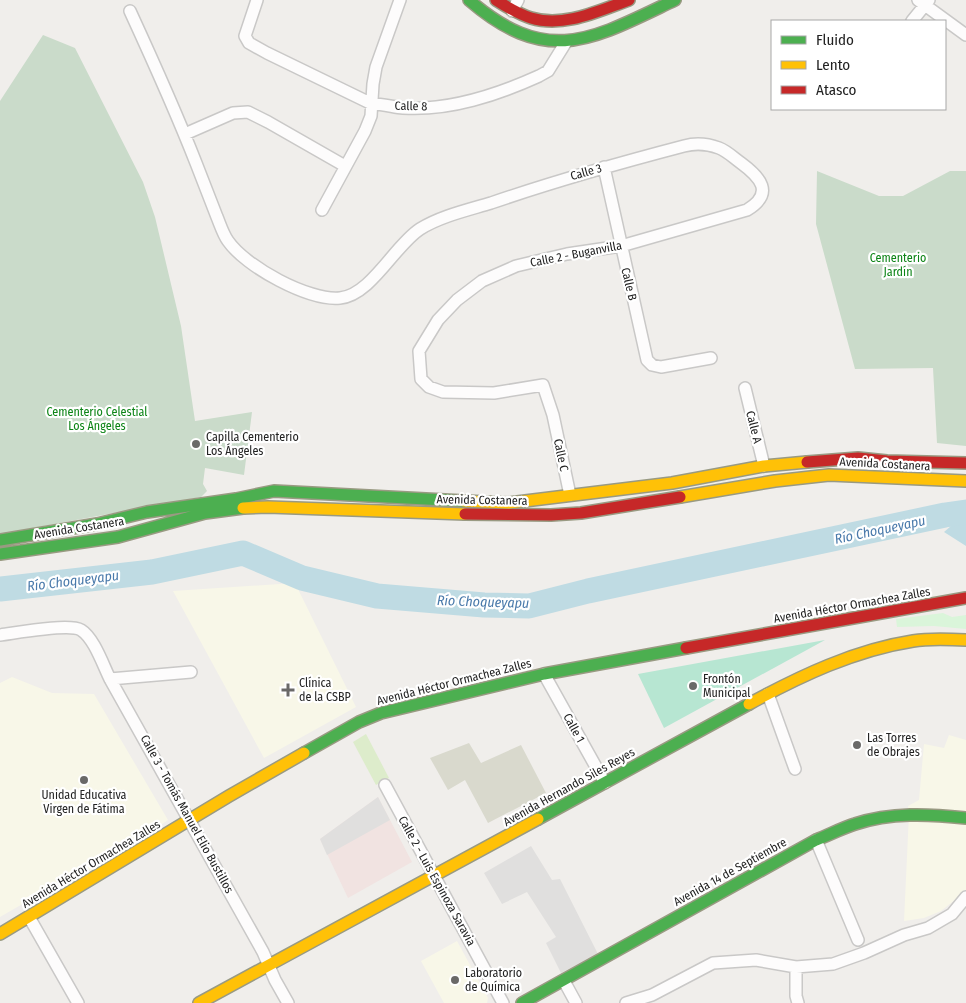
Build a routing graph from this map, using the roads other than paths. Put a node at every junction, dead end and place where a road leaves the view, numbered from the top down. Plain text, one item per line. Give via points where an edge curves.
1 (257, 0) edge
2 (400, 0) edge
3 (469, 0) edge
4 (496, 0) edge
5 (518, 0) edge
6 (629, 0) edge
7 (646, 0) edge
8 (676, 0) edge
9 (924, 2) edge
10 (130, 11) dead end
11 (512, 12) junction
12 (649, 12) junction
13 (913, 20) edge
14 (966, 35) edge
15 (566, 42) junction
16 (372, 104) junction
17 (185, 134) junction
18 (345, 166) junction
19 (604, 167) junction
20 (762, 184) joint
21 (322, 210) dead end
22 (620, 246) junction
23 (711, 358) dead end
24 (420, 367) joint
25 (744, 388) dead end
26 (966, 463) edge
27 (764, 466) junction
28 (966, 481) edge
29 (570, 495) junction
30 (0, 540) edge
31 (0, 554) edge
32 (966, 598) edge
33 (0, 635) edge
34 (966, 640) edge
35 (191, 672) dead end
36 (544, 674) junction
37 (110, 679) junction
38 (768, 694) junction
39 (795, 769) dead end
40 (604, 783) junction
41 (385, 785) dead end
42 (966, 818) edge
43 (191, 820) junction
44 (816, 840) junction
45 (434, 876) junction
46 (966, 897) edge
47 (29, 917) junction
48 (0, 934) edge
49 (858, 940) dead end
50 (269, 965) junction
51 (796, 967) junction
52 (564, 981) junction
53 (78, 1003) edge
54 (199, 1003) edge
55 (288, 1003) edge
56 (503, 1003) edge
57 (522, 1003) edge
58 (576, 1003) edge
59 (626, 1003) edge
60 (798, 1003) edge

1 - 16 street, Calle 8 via 245,36 249,43
2 - 16 street via 376,67
3 - 15 main road via 510,29 539,39
4 - 11 main road
5 - 11 street
6 - 11 main road via 573,20 551,22
7 - 12 street
8 - 12 main road
9 - 13 street
9 - 14 street
10 - 17 street, Calle 3
12 - 15 main road via 584,39
15 - 16 street, Calle 8 via 548,71 480,98 452,105 403,108
16 - 18 street via 366,131
17 - 18 street via 234,113 248,112
17 - 19 street, Calle 3 via 227,240 254,267 321,297 341,298 353,294 368,283 419,230 439,220
18 - 21 street
19 - 20 street, Calle 3 via 690,144 706,145 721,148 756,174
19 - 22 street, Calle B
20 - 22 street, Calle 2 - Buganvilla via 760,199 747,210
22 - 23 street, Calle B via 649,363 656,367
22 - 24 street, Calle 2 - Buganvilla via 516,266 482,281 438,320 419,351
24 - 29 street, Calle C via 421,378 429,387 443,392 494,393 543,385 553,415
25 - 27 street, Calle A
26 - 27 main road, Avenida Costanera via 858,458
27 - 29 main road, Avenida Costanera via 672,483
28 - 31 main road, Avenida Costanera via 829,475 551,515 268,507 234,509 205,513 118,537
29 - 30 main road, Avenida Costanera via 508,503 274,491
32 - 36 main road, Avenida Héctor Ormachea Zalles
33 - 37 street, Calle 3 - Tomás Manuel Elio Bustillos via 67,627 80,629 91,640
34 - 38 main road, Avenida Hernando Siles Reyes via 898,643 853,656
35 - 37 street
36 - 40 street, Calle 1
36 - 43 main road, Avenida Héctor Ormachea Zalles via 381,713
37 - 43 street, Calle 3 - Tomás Manuel Elio Bustillos
38 - 39 street
38 - 40 main road, Avenida Hernando Siles Reyes
40 - 45 main road, Avenida Hernando Siles Reyes
41 - 45 street, Calle 2 - Luis Espinoza Saravia
42 - 44 main road, Avenida 14 de Septiembre via 909,814 855,824
43 - 47 main road, Avenida Héctor Ormachea Zalles
43 - 50 street, Calle 3 - Tomás Manuel Elio Bustillos
44 - 49 street
44 - 52 main road, Avenida 14 de Septiembre
45 - 50 main road, Avenida Hernando Siles Reyes
45 - 56 street, Calle 2 - Luis Espinoza Saravia
46 - 51 street via 952,914 928,928 833,964
47 - 48 main road, Avenida Héctor Ormachea Zalles
47 - 53 street
50 - 54 main road, Avenida Hernando Siles Reyes
50 - 55 street, Calle 3 - Tomás Manuel Elio Bustillos
51 - 59 street via 756,960 713,963 652,995
51 - 60 street
52 - 57 main road, Avenida 14 de Septiembre
52 - 58 street

